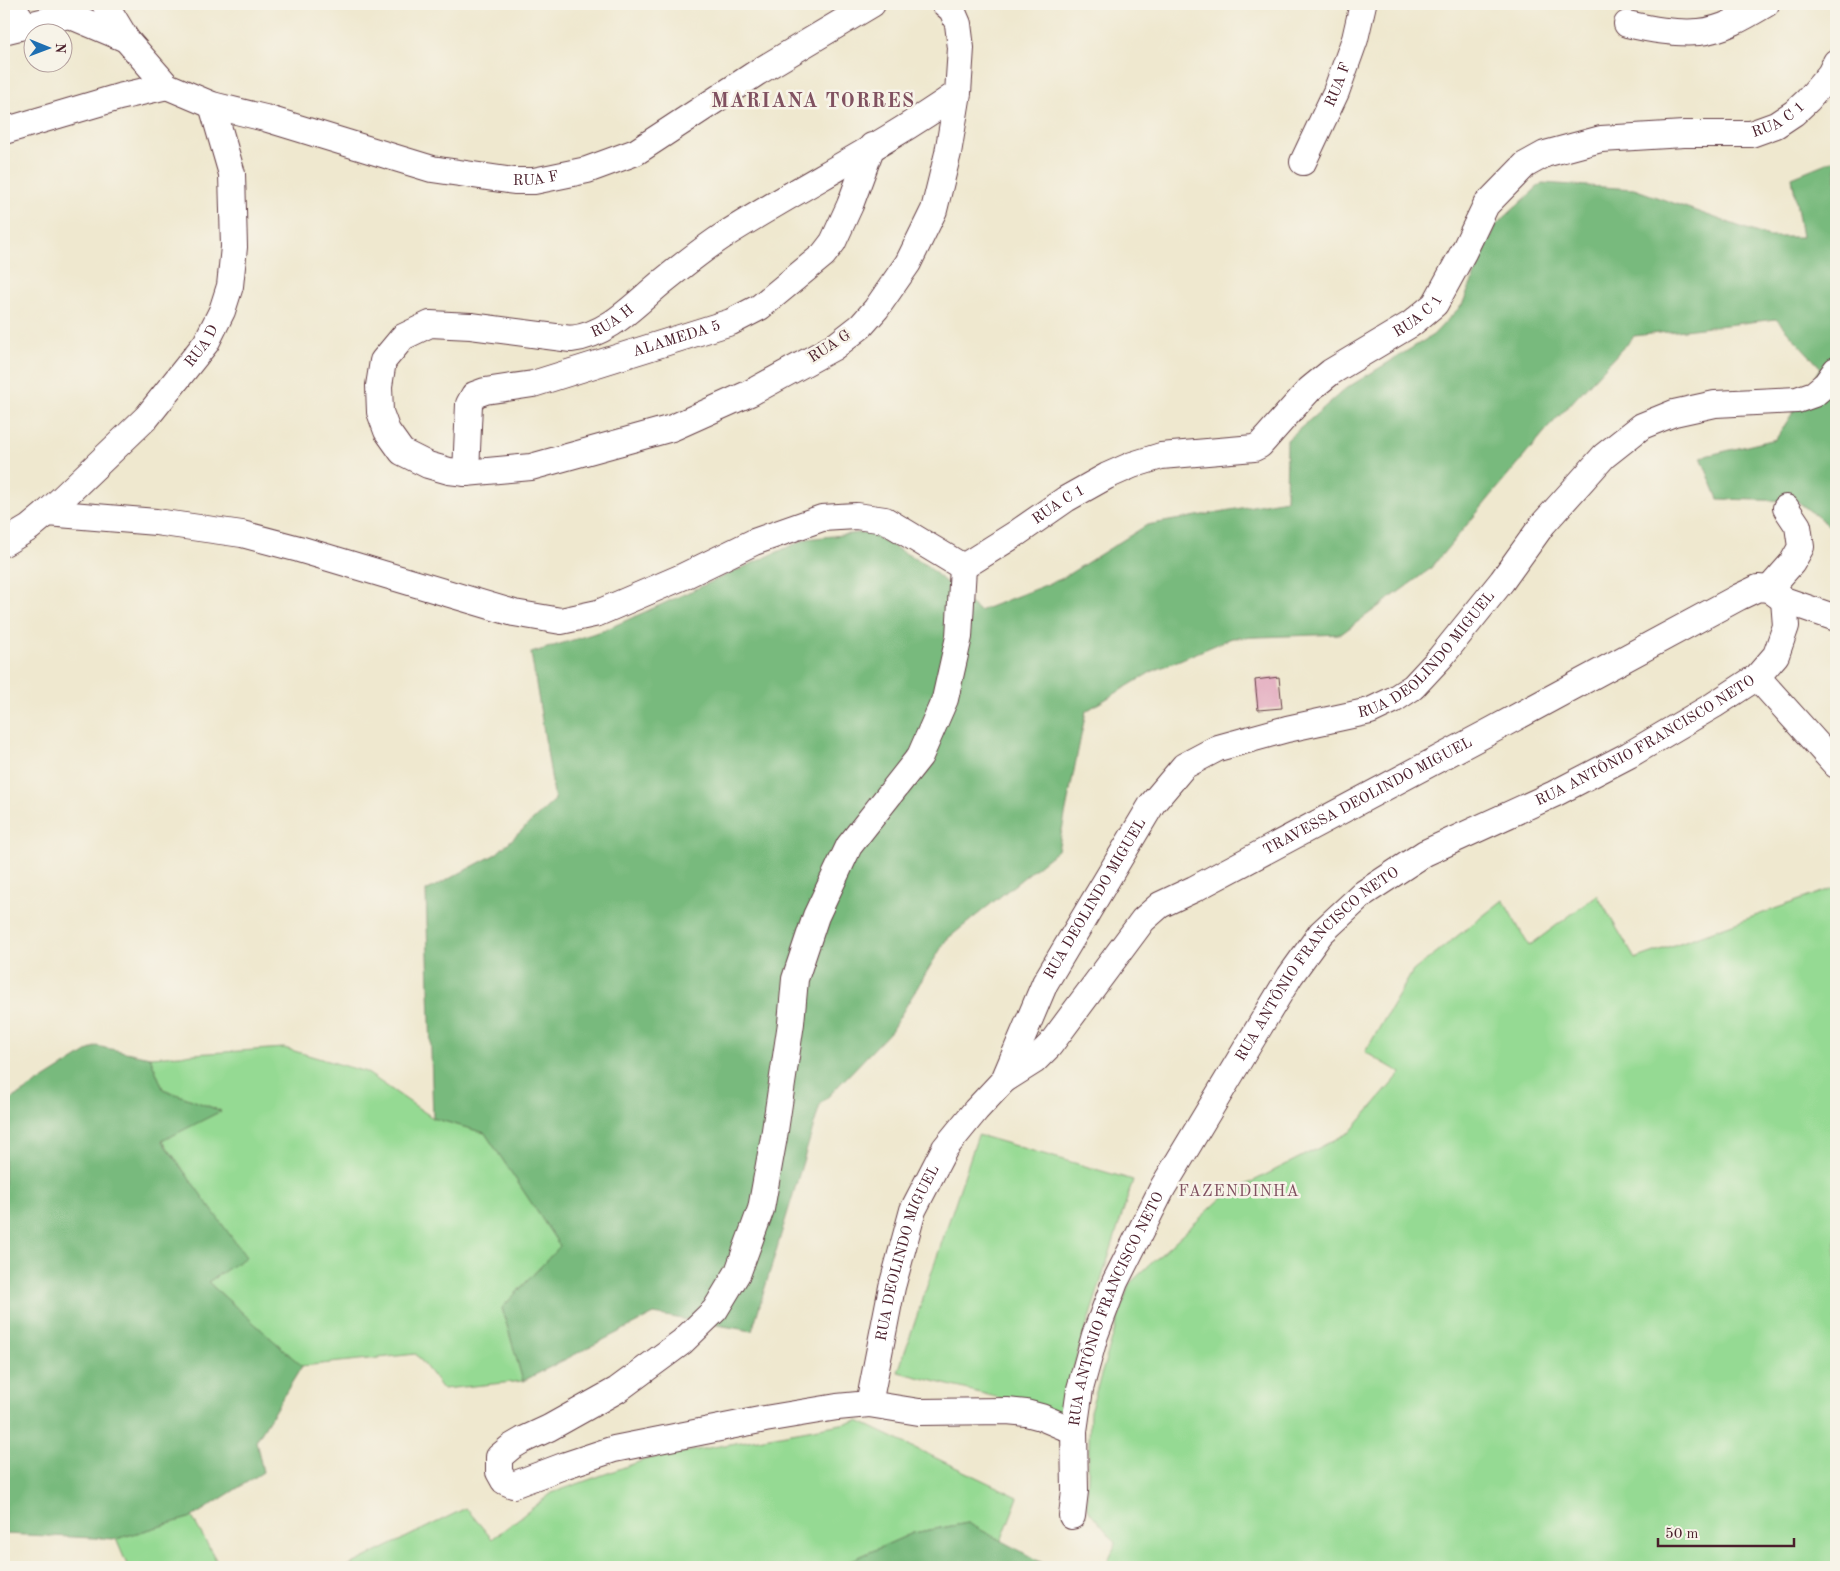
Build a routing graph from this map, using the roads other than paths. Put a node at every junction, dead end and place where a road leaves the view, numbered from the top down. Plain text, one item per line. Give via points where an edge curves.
1 (10, 4) edge
2 (104, 4) edge
3 (872, 4) edge
4 (945, 4) edge
5 (1363, 4) edge
6 (1766, 4) edge
7 (64, 9) edge
8 (1627, 24) dead end
9 (15, 28) edge
10 (126, 39) junction
11 (1836, 62) edge
12 (167, 86) junction
13 (958, 93) junction
14 (212, 105) junction
15 (4, 131) edge
16 (872, 146) junction
17 (1303, 162) dead end
18 (1836, 370) edge
19 (466, 473) junction
20 (1786, 508) dead end
21 (38, 520) junction
22 (4, 543) edge
23 (963, 567) junction
24 (1776, 595) junction
25 (1836, 618) edge
26 (1757, 677) junction
27 (1836, 765) edge
28 (1004, 1080) junction
29 (869, 1404) junction
30 (1074, 1431) junction
31 (1072, 1516) dead end

1 - 9 street
2 - 10 street
3 - 14 street, RUA F via 758,72 636,152 587,170 534,180 492,178 432,169
4 - 13 street, RUA G via 952,10 958,24 961,48
5 - 17 street, RUA F via 1355,39 1336,92
6 - 8 street via 1723,27 1700,32 1660,31
7 - 9 street
7 - 10 street
10 - 12 street
11 - 23 street, RUA C 1 via 1830,74 1794,113 1750,134 1601,139 1545,154 1526,166 1486,205 1435,304 1411,324 1331,372 1310,390 1260,445 1161,456 1132,465 1066,500
12 - 14 street, RUA F
12 - 15 street
13 - 16 street, RUA H
13 - 19 street, RUA G via 950,145 934,210 908,263 876,309 834,347 750,393 672,428 531,467
14 - 21 street, RUA D via 232,174 234,247 230,286 222,311 206,343 147,417
16 - 19 street, ALAMEDA 5 via 833,242 816,262 760,308 731,322 533,384 474,395 469,404
16 - 19 street, RUA H via 724,236 611,324 584,338 430,324 403,337 383,361 379,386 380,412 387,431 402,452 428,465
18 - 28 street, RUA DEOLINDO MIGUEL via 1814,394 1797,400 1715,404 1674,413 1642,426 1604,456 1543,524 1502,581 1413,686 1370,711 1218,748 1184,766 1152,804 1045,983
20 - 24 street via 1798,526 1800,547
21 - 22 street, RUA D
21 - 23 street via 156,522 242,534 514,613 561,621 598,613 754,542 822,518 856,516 885,520
23 - 29 street via 959,637 945,699 920,756 849,846 816,916 795,979 761,1209 738,1272 715,1310 682,1342 617,1390 511,1447 499,1458 499,1472 504,1482 513,1485 614,1449 765,1419
24 - 25 street
24 - 26 street, RUA ANTÔNIO FRANCISCO NETO via 1786,626 1776,655
24 - 28 street, TRAVESSA DEOLINDO MIGUEL via 1758,588 1739,596 1487,734 1160,905 1143,920 1050,1045 1034,1061
26 - 27 street
26 - 30 street, RUA ANTÔNIO FRANCISCO NETO via 1629,755 1554,794 1425,853 1364,893 1321,933 1290,976 1163,1187 1115,1282 1092,1344 1080,1389
28 - 29 street, RUA DEOLINDO MIGUEL via 945,1148 913,1210 892,1287
29 - 30 street via 919,1412 1026,1413
30 - 31 street, RUA ANTÔNIO FRANCISCO NETO via 1076,1491

